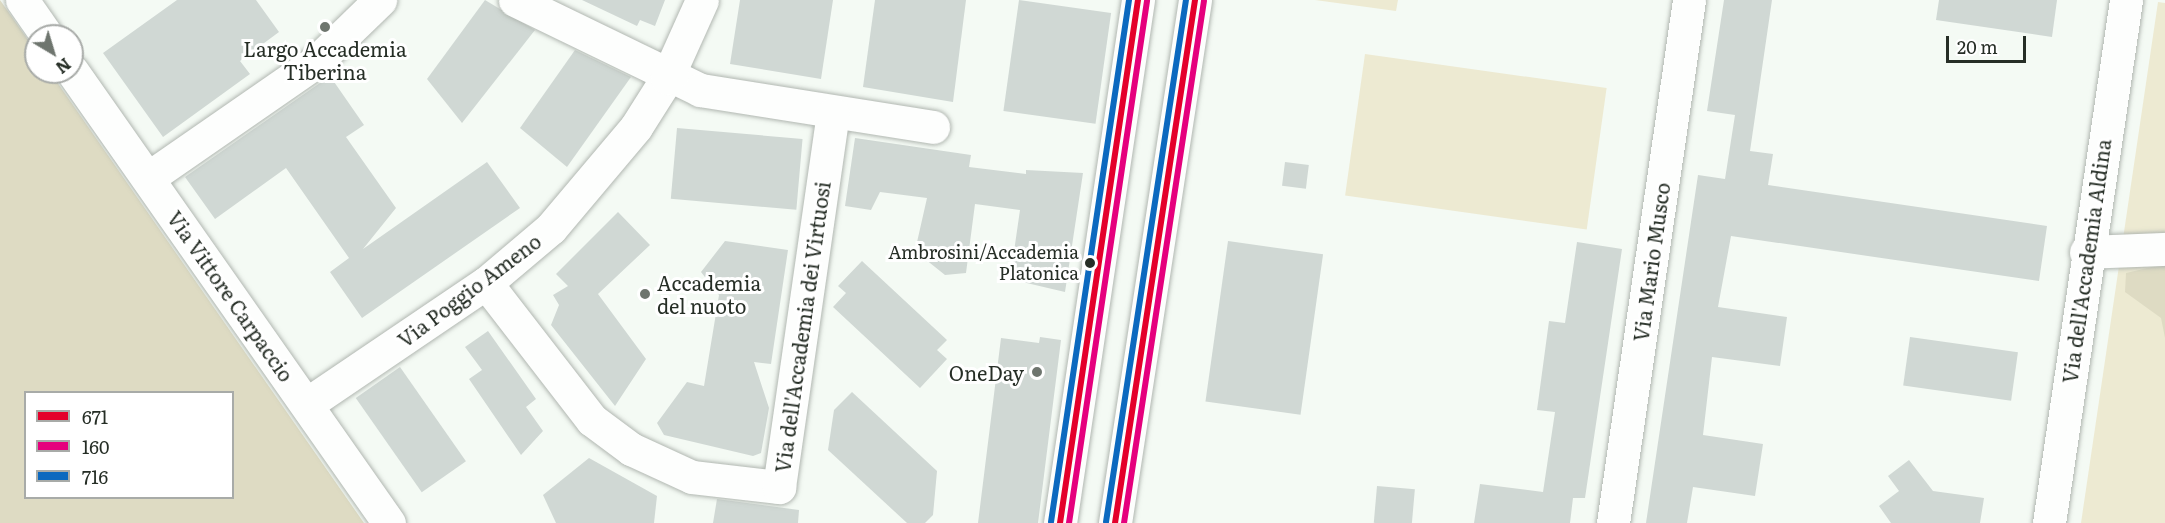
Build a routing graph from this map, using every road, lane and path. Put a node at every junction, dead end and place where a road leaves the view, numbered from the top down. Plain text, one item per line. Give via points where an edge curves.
1 (22, 0) edge
2 (515, 0) edge
3 (702, 0) edge
4 (1138, 0) edge
5 (1195, 0) edge
6 (1689, 0) edge
7 (2126, 0) edge
8 (367, 5) edge
9 (39, 24) edge
10 (667, 78) junction
11 (81, 84) edge
12 (833, 114) junction
13 (933, 127) dead end
14 (147, 178) junction
15 (2165, 249) edge
16 (2086, 252) junction
17 (486, 283) junction
18 (307, 404) junction
19 (388, 523) edge
20 (1060, 523) edge
21 (1115, 523) edge
22 (1613, 523) edge
23 (2049, 523) edge

1 - 9 street
2 - 10 street
3 - 10 street, Via Poggio Ameno
4 - 20 street
5 - 21 street
6 - 22 street, Via Mario Musco
7 - 16 street, Via dell'Accademia Aldina
8 - 14 street via 317,61
10 - 12 street via 700,90
10 - 17 street, Via Poggio Ameno via 610,164 551,228
11 - 14 street, Via Vittore Carpaccio
12 - 13 street
12 - 17 street, Via dell'Accademia dei Virtuosi via 779,487 692,477 631,449 592,420
14 - 18 street, Via Vittore Carpaccio
15 - 16 street
16 - 23 street, Via dell'Accademia Aldina
17 - 18 street, Via Poggio Ameno
18 - 19 street, Via Vittore Carpaccio

